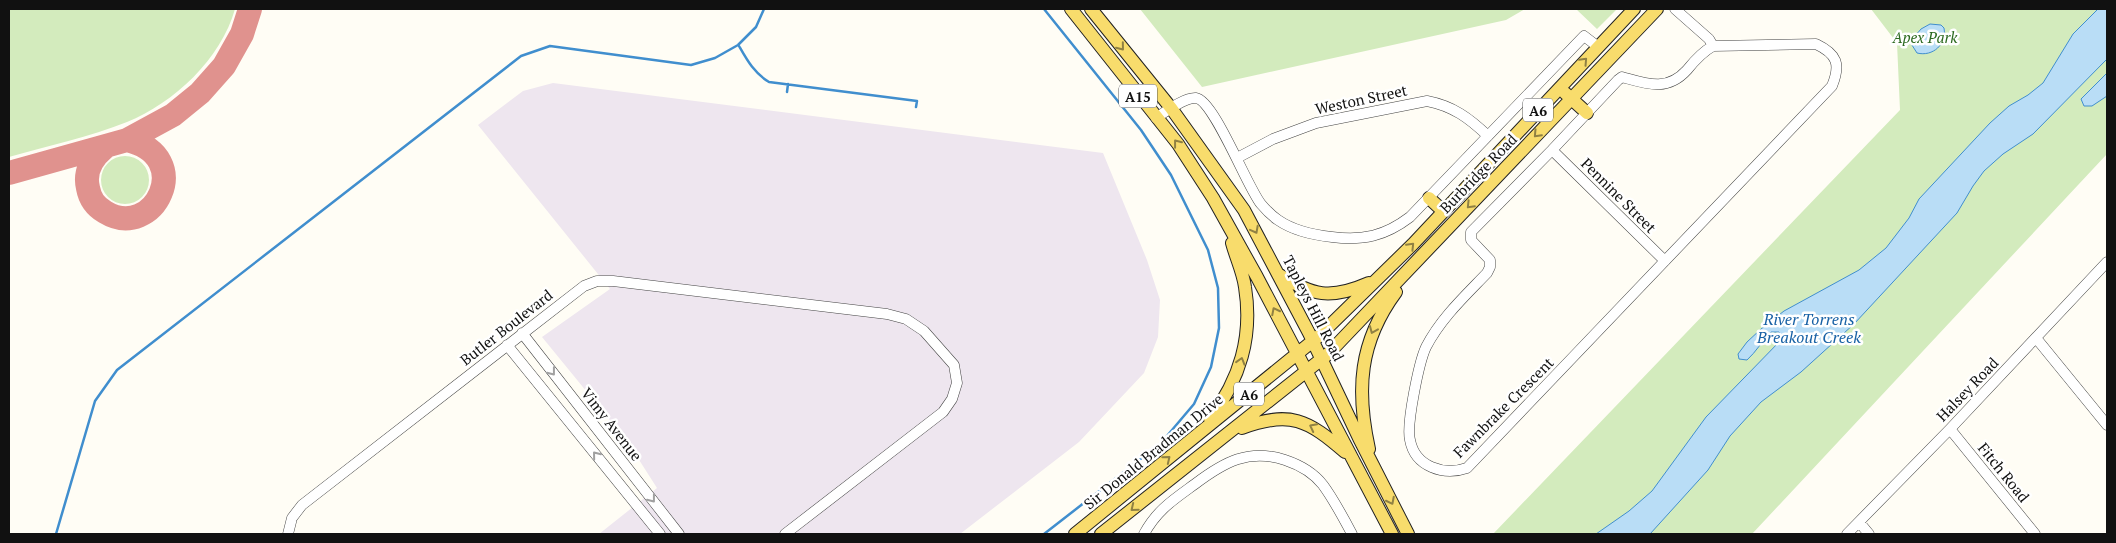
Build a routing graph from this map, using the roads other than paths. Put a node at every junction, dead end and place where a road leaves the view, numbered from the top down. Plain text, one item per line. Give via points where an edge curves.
1 (1071, 9) edge
2 (1091, 9) edge
3 (1634, 9) edge
4 (1657, 9) edge
5 (1675, 9) edge
6 (1598, 46) junction
7 (1713, 46) junction
8 (1560, 87) junction
9 (1571, 98) junction
10 (1170, 108) junction
11 (1587, 113) junction
12 (1156, 118) junction
13 (1488, 136) junction
14 (1552, 150) junction
15 (1237, 158) junction
16 (1429, 198) junction
17 (1443, 211) junction
18 (1224, 215) junction
19 (1665, 261) junction
20 (2107, 262) edge
21 (1405, 272) junction
22 (1278, 274) junction
23 (1378, 279) junction
24 (522, 333) junction
25 (2036, 338) junction
26 (1313, 341) junction
27 (507, 344) junction
28 (1298, 354) junction
29 (1322, 359) junction
30 (1306, 371) junction
31 (2107, 425) edge
32 (1950, 429) junction
33 (1230, 432) junction
34 (1199, 433) junction
35 (1351, 457) junction
36 (1374, 468) junction
37 (1100, 515) junction
38 (1858, 522) junction
39 (288, 534) edge
40 (660, 534) edge
41 (680, 534) edge
42 (784, 534) edge
43 (1075, 534) edge
44 (1092, 534) edge
45 (1101, 534) edge
46 (1144, 534) edge
47 (1352, 534) edge
48 (1392, 534) edge
49 (1408, 534) edge
50 (1847, 534) edge
51 (1869, 534) edge
52 (2035, 534) edge

1 - 12 main road, A15
2 -> 10 main road, Tapleys Hill Road / A15
3 - 6 main road, Burbridge Road / A6
4 - 9 main road, Burbridge Road / A6
5 - 7 street
8 -> 6 main road, Burbridge Road / A6
6 - 13 street, Burbridge Road via 1584,36
7 - 11 street, Fawnbrake Crescent via 1703,51 1682,75 1666,84 1650,85 1622,77
7 - 19 street, Fawnbrake Crescent via 1816,44 1835,58 1837,73 1832,86
8 - 9 main road
8 - 17 main road, Burbridge Road / A6
9 - 11 main road
9 -> 21 main road, Burbridge Road / A6
10 - 12 street
10 - 15 street via 1196,98 1202,101
10 -> 22 main road, Tapleys Hill Road / A15 via 1244,210
11 - 14 street, Fawnbrake Crescent
18 -> 12 main road, A15 via 1178,144
13 - 15 street, Weston Street via 1456,110 1427,101 1316,123 1273,139
13 - 16 street, Burbridge Road
14 - 19 street, Pennine Street
14 - 19 street, Fawnbrake Crescent via 1470,234 1471,240 1490,260 1490,266 1438,326 1425,349 1408,432 1420,459 1448,472 1467,468
15 - 16 street, Burbridge Road via 1261,204 1279,221 1300,231 1347,239 1382,235 1410,218
16 - 17 main road
23 -> 17 main road, Burbridge Road / A6
28 -> 18 main road, A15
34 -> 18 main road via 1233,384 1245,347 1245,286
20 - 25 street, Halsey Road
21 - 29 main road, Burbridge Road / A6
21 -> 36 main road via 1402,283 1377,321 1364,359 1361,399
22 - 23 main road via 1301,288 1325,295 1344,293
22 - 26 main road, Tapleys Hill Road / A15
23 - 26 main road, Burbridge Road / A6
24 - 27 street, Butler Boulevard
24 -> 41 street, Vimy Avenue
24 - 42 street, Butler Boulevard via 584,286 613,281 887,314 906,319 924,331 954,365 957,383 952,399 943,412
25 - 31 street
25 - 32 street, Halsey Road
26 - 28 main road, A6
26 - 29 main road, Tapleys Hill Road / A15
27 - 39 street, Butler Boulevard via 302,505 292,518
40 -> 27 street, Vimy Avenue
28 - 30 main road, A15
28 - 34 main road, Sir Donald Bradman Drive / A6
29 - 30 main road, A6
29 - 36 main road, Tapleys Hill Road / A15
30 - 33 main road, A6
30 - 35 main road, A15
32 - 38 street, Halsey Road
32 - 52 street, Fitch Road
35 -> 33 main road via 1323,432 1302,422 1267,420
33 -> 45 main road, A6
37 -> 34 main road, Sir Donald Bradman Drive / A6
35 - 48 main road, A15
36 -> 49 main road, Tapleys Hill Road / A15
37 - 43 main road, Sir Donald Bradman Drive / A6
37 - 44 main road
38 - 50 street, Halsey Road
38 - 51 street
46 - 47 street via 1152,518 1218,467 1257,454 1301,465 1322,483

